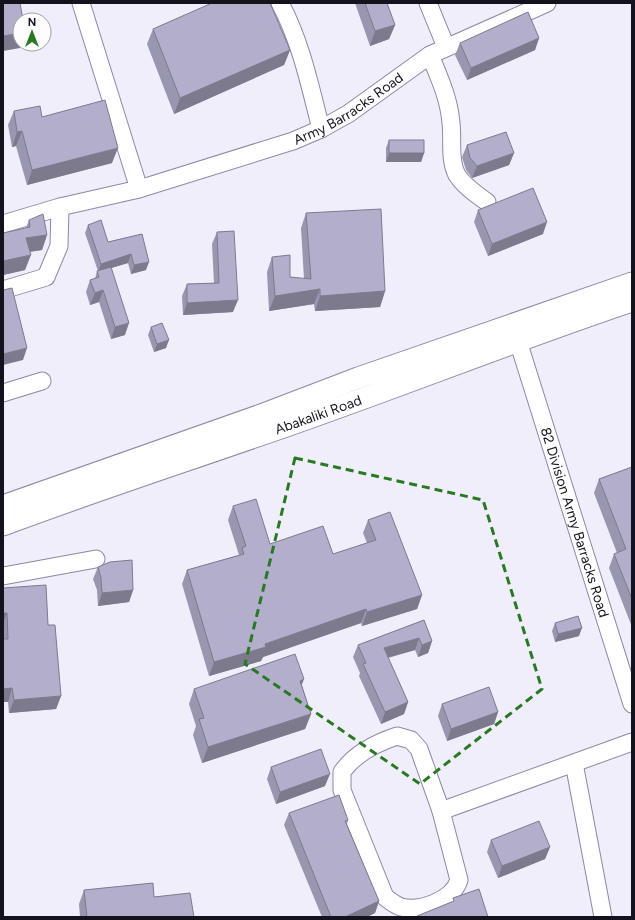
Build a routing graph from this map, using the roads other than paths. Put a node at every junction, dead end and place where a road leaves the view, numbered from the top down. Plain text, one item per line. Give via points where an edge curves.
1 (81, 3) edge
2 (280, 3) edge
3 (428, 3) edge
4 (547, 3) edge
5 (446, 47) junction
6 (430, 55) junction
7 (321, 129) junction
8 (139, 189) junction
9 (487, 202) dead end
10 (60, 207) junction
11 (3, 224) edge
12 (632, 283) edge
13 (3, 290) edge
14 (632, 301) edge
15 (518, 341) junction
16 (42, 381) dead end
17 (3, 393) edge
18 (3, 506) edge
19 (3, 525) edge
20 (96, 559) dead end
21 (3, 576) edge
22 (632, 704) edge
23 (632, 742) edge
24 (574, 763) junction
25 (441, 812) junction
26 (603, 917) edge

1 - 8 street
2 - 7 street via 293,26
3 - 5 street
4 - 5 street, Army Barracks Road
5 - 6 street, Army Barracks Road
6 - 7 street, Army Barracks Road via 348,114
6 - 9 street via 448,103 452,124 452,152 457,174 470,190
7 - 8 street, Army Barracks Road via 293,141
8 - 10 street, Army Barracks Road
10 - 11 street, Army Barracks Road
10 - 13 street via 59,246 46,277
12 - 18 main road, Abakaliki Road via 358,378
14 - 15 main road, Abakaliki Road
15 - 19 main road, Abakaliki Road
15 - 22 street, 82 Division Army Barracks Road
16 - 17 street
20 - 21 street
23 - 24 street
24 - 25 street
24 - 26 street
25 - 25 street via 419,749 405,737 397,736 384,740 354,758 342,772 342,790 385,897 400,906 418,907 445,898 457,885 459,880

